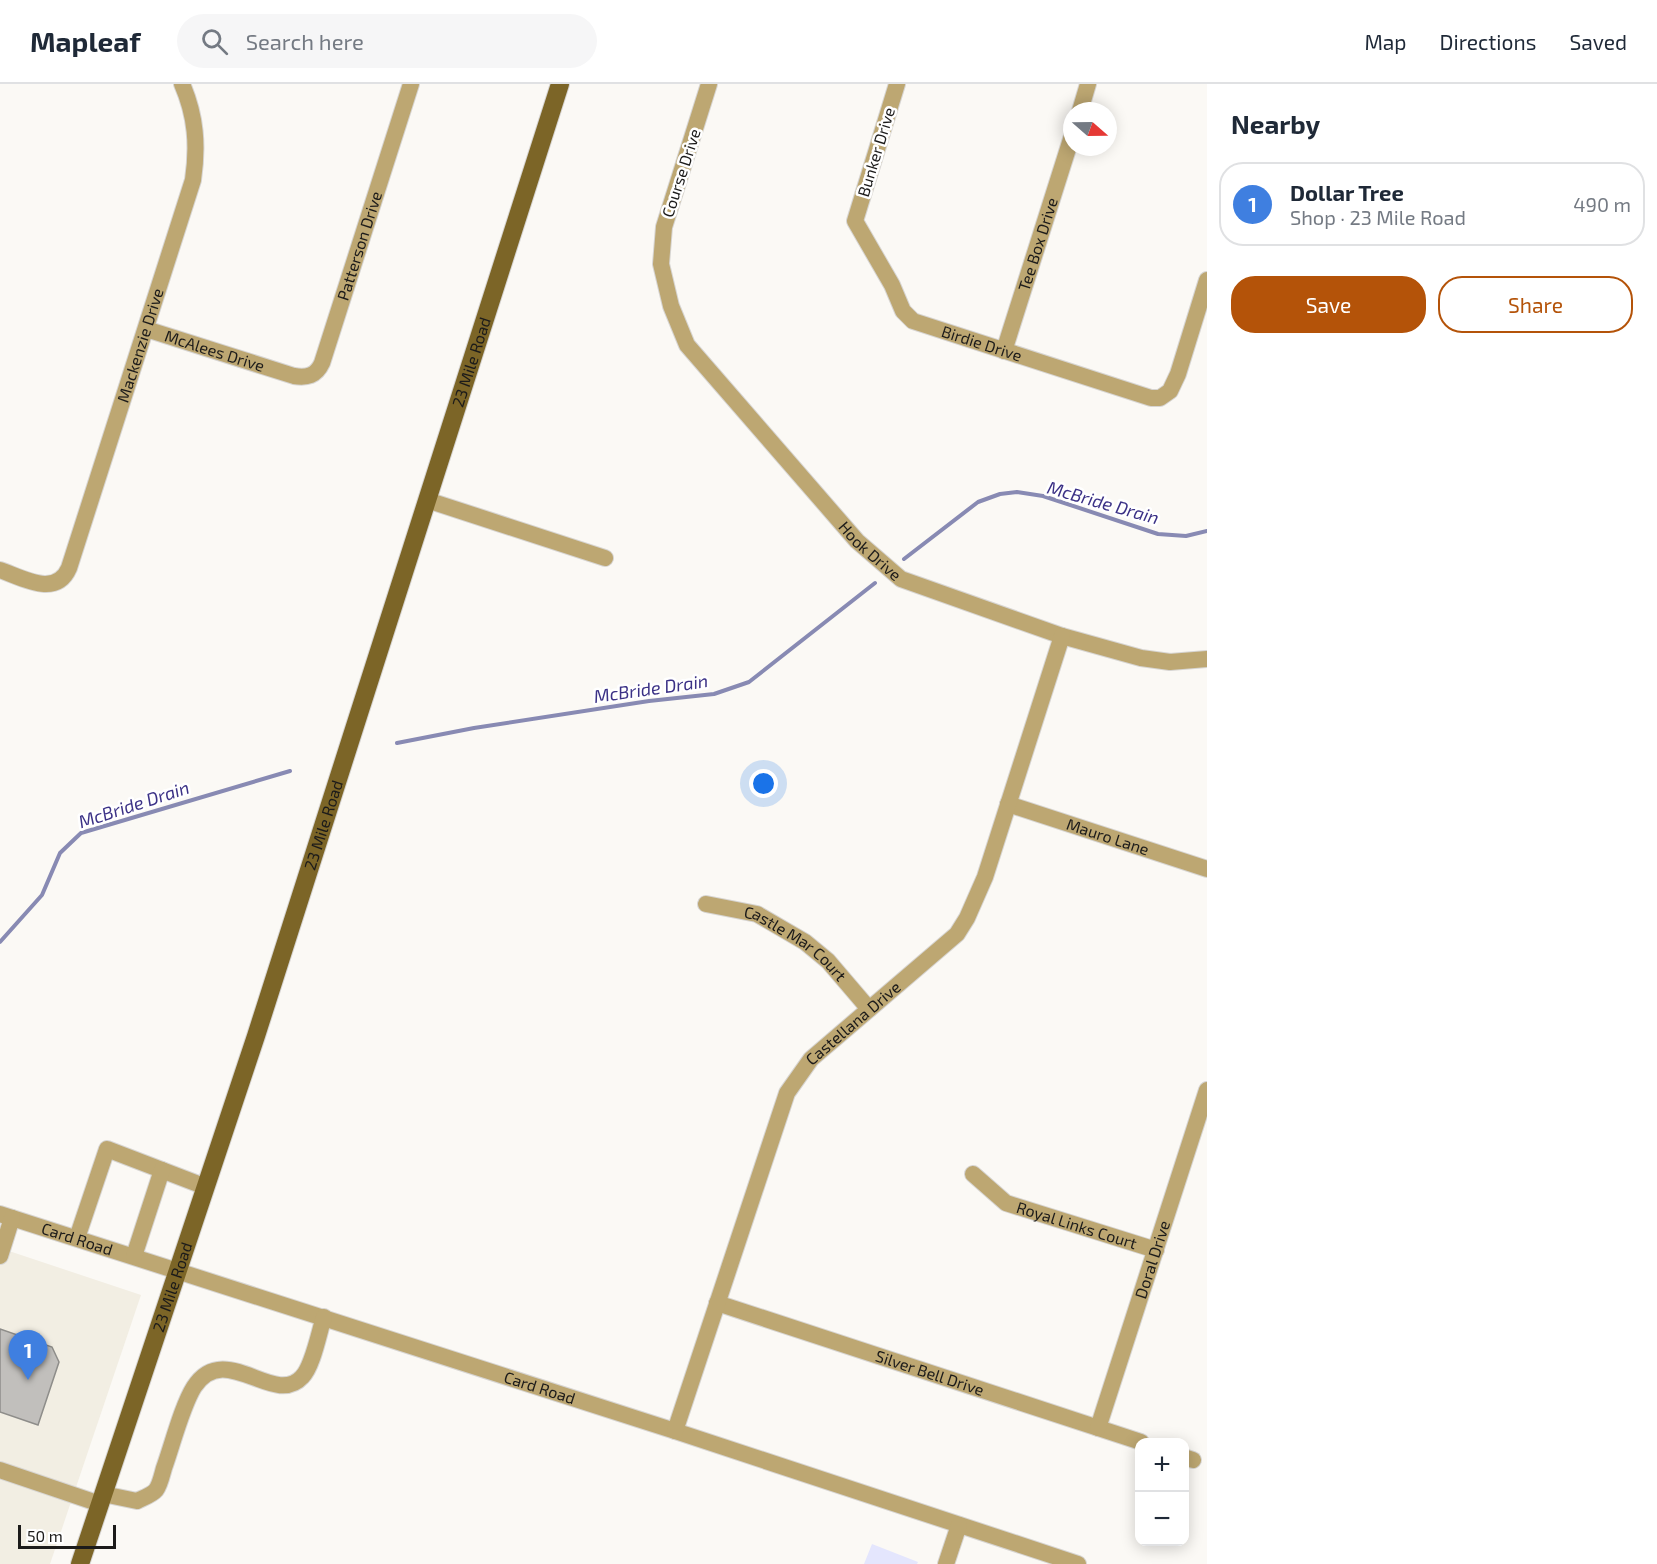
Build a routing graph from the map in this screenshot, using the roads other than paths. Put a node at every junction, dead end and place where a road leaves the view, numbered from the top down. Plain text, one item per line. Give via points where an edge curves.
1 (182, 84) edge
2 (411, 84) edge
3 (560, 84) edge
4 (709, 84) edge
5 (897, 84) edge
6 (1088, 84) edge
7 (1083, 102) edge
8 (1066, 156) edge
9 (855, 221) joint
10 (661, 264) joint
11 (1207, 280) edge
12 (146, 329) junction
13 (1004, 351) junction
14 (283, 371) joint
15 (427, 500) junction
16 (605, 558) dead end
17 (0, 570) edge
18 (1062, 636) junction
19 (1207, 659) edge
20 (1008, 804) junction
21 (1207, 869) edge
22 (706, 904) dead end
23 (869, 1009) junction
24 (1207, 1090) edge
25 (162, 1170) junction
26 (973, 1174) dead end
27 (206, 1187) junction
28 (6, 1216) edge
29 (77, 1238) junction
30 (1156, 1250) junction
31 (0, 1256) edge
32 (134, 1256) junction
33 (179, 1270) junction
34 (717, 1303) junction
35 (324, 1317) junction
36 (1098, 1428) junction
37 (675, 1431) junction
38 (1135, 1441) edge
39 (0, 1470) edge
40 (102, 1499) junction
41 (959, 1525) junction
42 (80, 1564) edge
43 (946, 1564) edge
44 (1078, 1564) edge

1 - 12 street, Mackenzie Drive via 195,128 195,162 188,198
2 - 14 street, Patterson Drive via 322,363 308,376
3 - 15 main road, 23 Mile Road
4 - 10 street, Course Drive via 664,227
5 - 9 street, Bunker Drive
6 - 7 street
8 - 13 street, Tee Box Drive
9 - 13 street, Birdie Drive via 903,311 913,321
10 - 18 street, Hook Drive via 671,306 687,345 857,541 901,579
11 - 13 street, Birdie Drive via 1178,374 1170,390 1160,398
12 - 14 street, McAlees Drive
12 - 17 street, Mackenzie Drive via 63,579 54,585
15 - 16 street
15 - 27 main road, 23 Mile Road
18 - 19 street, Hook Drive via 1142,658 1170,662
18 - 20 street, Castellana Drive
20 - 21 street, Mauro Lane
20 - 23 street, Castellana Drive via 968,918 957,934
22 - 23 street, Castle Mar Court via 757,914 805,942 828,961
23 - 34 street, Castellana Drive via 811,1059 787,1093
24 - 30 street, Doral Drive
25 - 27 street
25 - 29 street via 106,1149
25 - 32 street
26 - 30 street, Royal Links Court via 1006,1203
27 - 33 main road, 23 Mile Road
28 - 29 street, Card Road
28 - 31 street
29 - 32 street, Card Road
30 - 36 street, Doral Drive
32 - 33 street, Card Road
33 - 35 street, Card Road
33 - 40 main road, 23 Mile Road
34 - 36 street, Silver Bell Drive
34 - 37 street, Castellana Drive
35 - 37 street, Card Road
35 - 40 street via 303,1377 282,1385 227,1369 205,1374 187,1403 157,1489 137,1502
36 - 38 street, Silver Bell Drive
37 - 41 street, Card Road
39 - 40 street
40 - 42 main road, 23 Mile Road
41 - 43 street
41 - 44 street, Card Road

